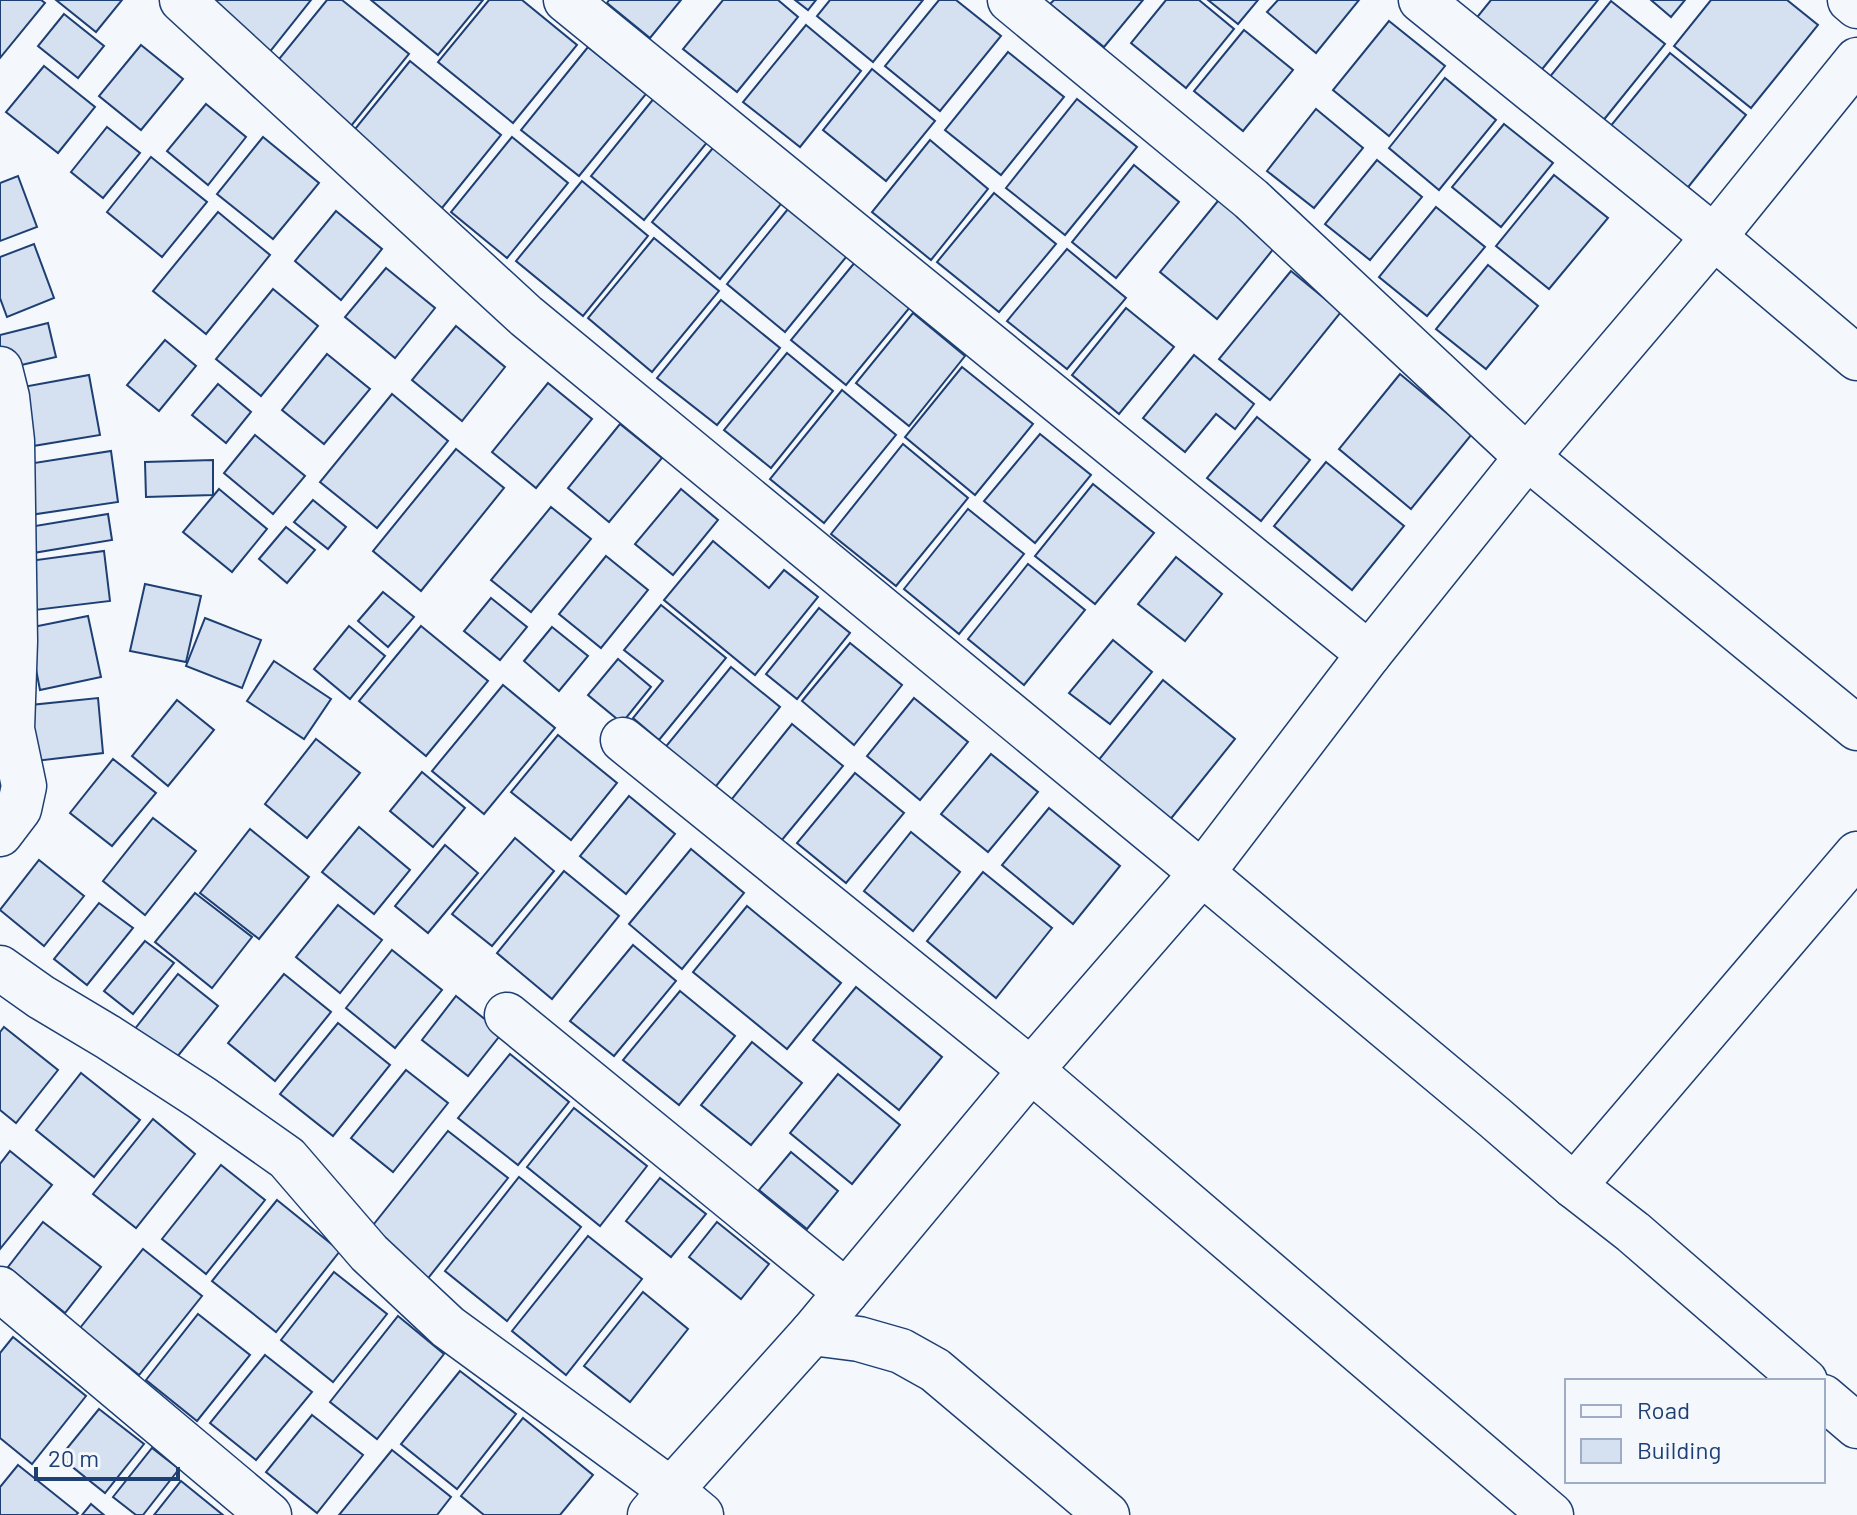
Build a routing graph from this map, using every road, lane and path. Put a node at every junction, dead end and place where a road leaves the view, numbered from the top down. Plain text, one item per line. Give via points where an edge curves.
1 (182, 0) edge
2 (566, 0) edge
3 (1010, 0) edge
4 (1421, 0) edge
5 (1850, 0) edge
6 (1857, 6) edge
7 (1857, 60) edge
8 (1714, 237) junction
9 (1857, 358) edge
10 (0, 369) edge
11 (1527, 457) junction
12 (1369, 654) junction
13 (6, 727) edge
14 (1857, 728) edge
15 (623, 740) dead end
16 (0, 834) edge
17 (1857, 854) edge
18 (1202, 873) junction
19 (0, 968) edge
20 (507, 1015) dead end
21 (1031, 1070) junction
22 (1574, 1186) junction
23 (0, 1289) edge
24 (846, 1292) junction
25 (812, 1333) junction
26 (1803, 1379) edge
27 (1825, 1399) edge
28 (1857, 1426) edge
29 (674, 1507) edge
30 (269, 1515) edge
31 (1107, 1515) edge
32 (1551, 1515) edge

1 - 18 street via 526,316
2 - 12 street
3 - 11 street via 1251,199
4 - 8 street
5 - 6 street
7 - 8 street
8 - 9 street
8 - 11 street
10 - 13 street via 12,441 15,641
11 - 12 street
11 - 14 street
12 - 18 street
13 - 16 street via 24,786 19,809
15 - 21 street
17 - 22 street
18 - 21 street
18 - 22 street
19 - 29 street via 287,1158 369,1253 448,1327
20 - 24 street
21 - 24 street
21 - 32 street
22 - 26 street
23 - 30 street
24 - 25 street
25 - 29 street
25 - 31 street via 901,1351 935,1370
27 - 28 street

